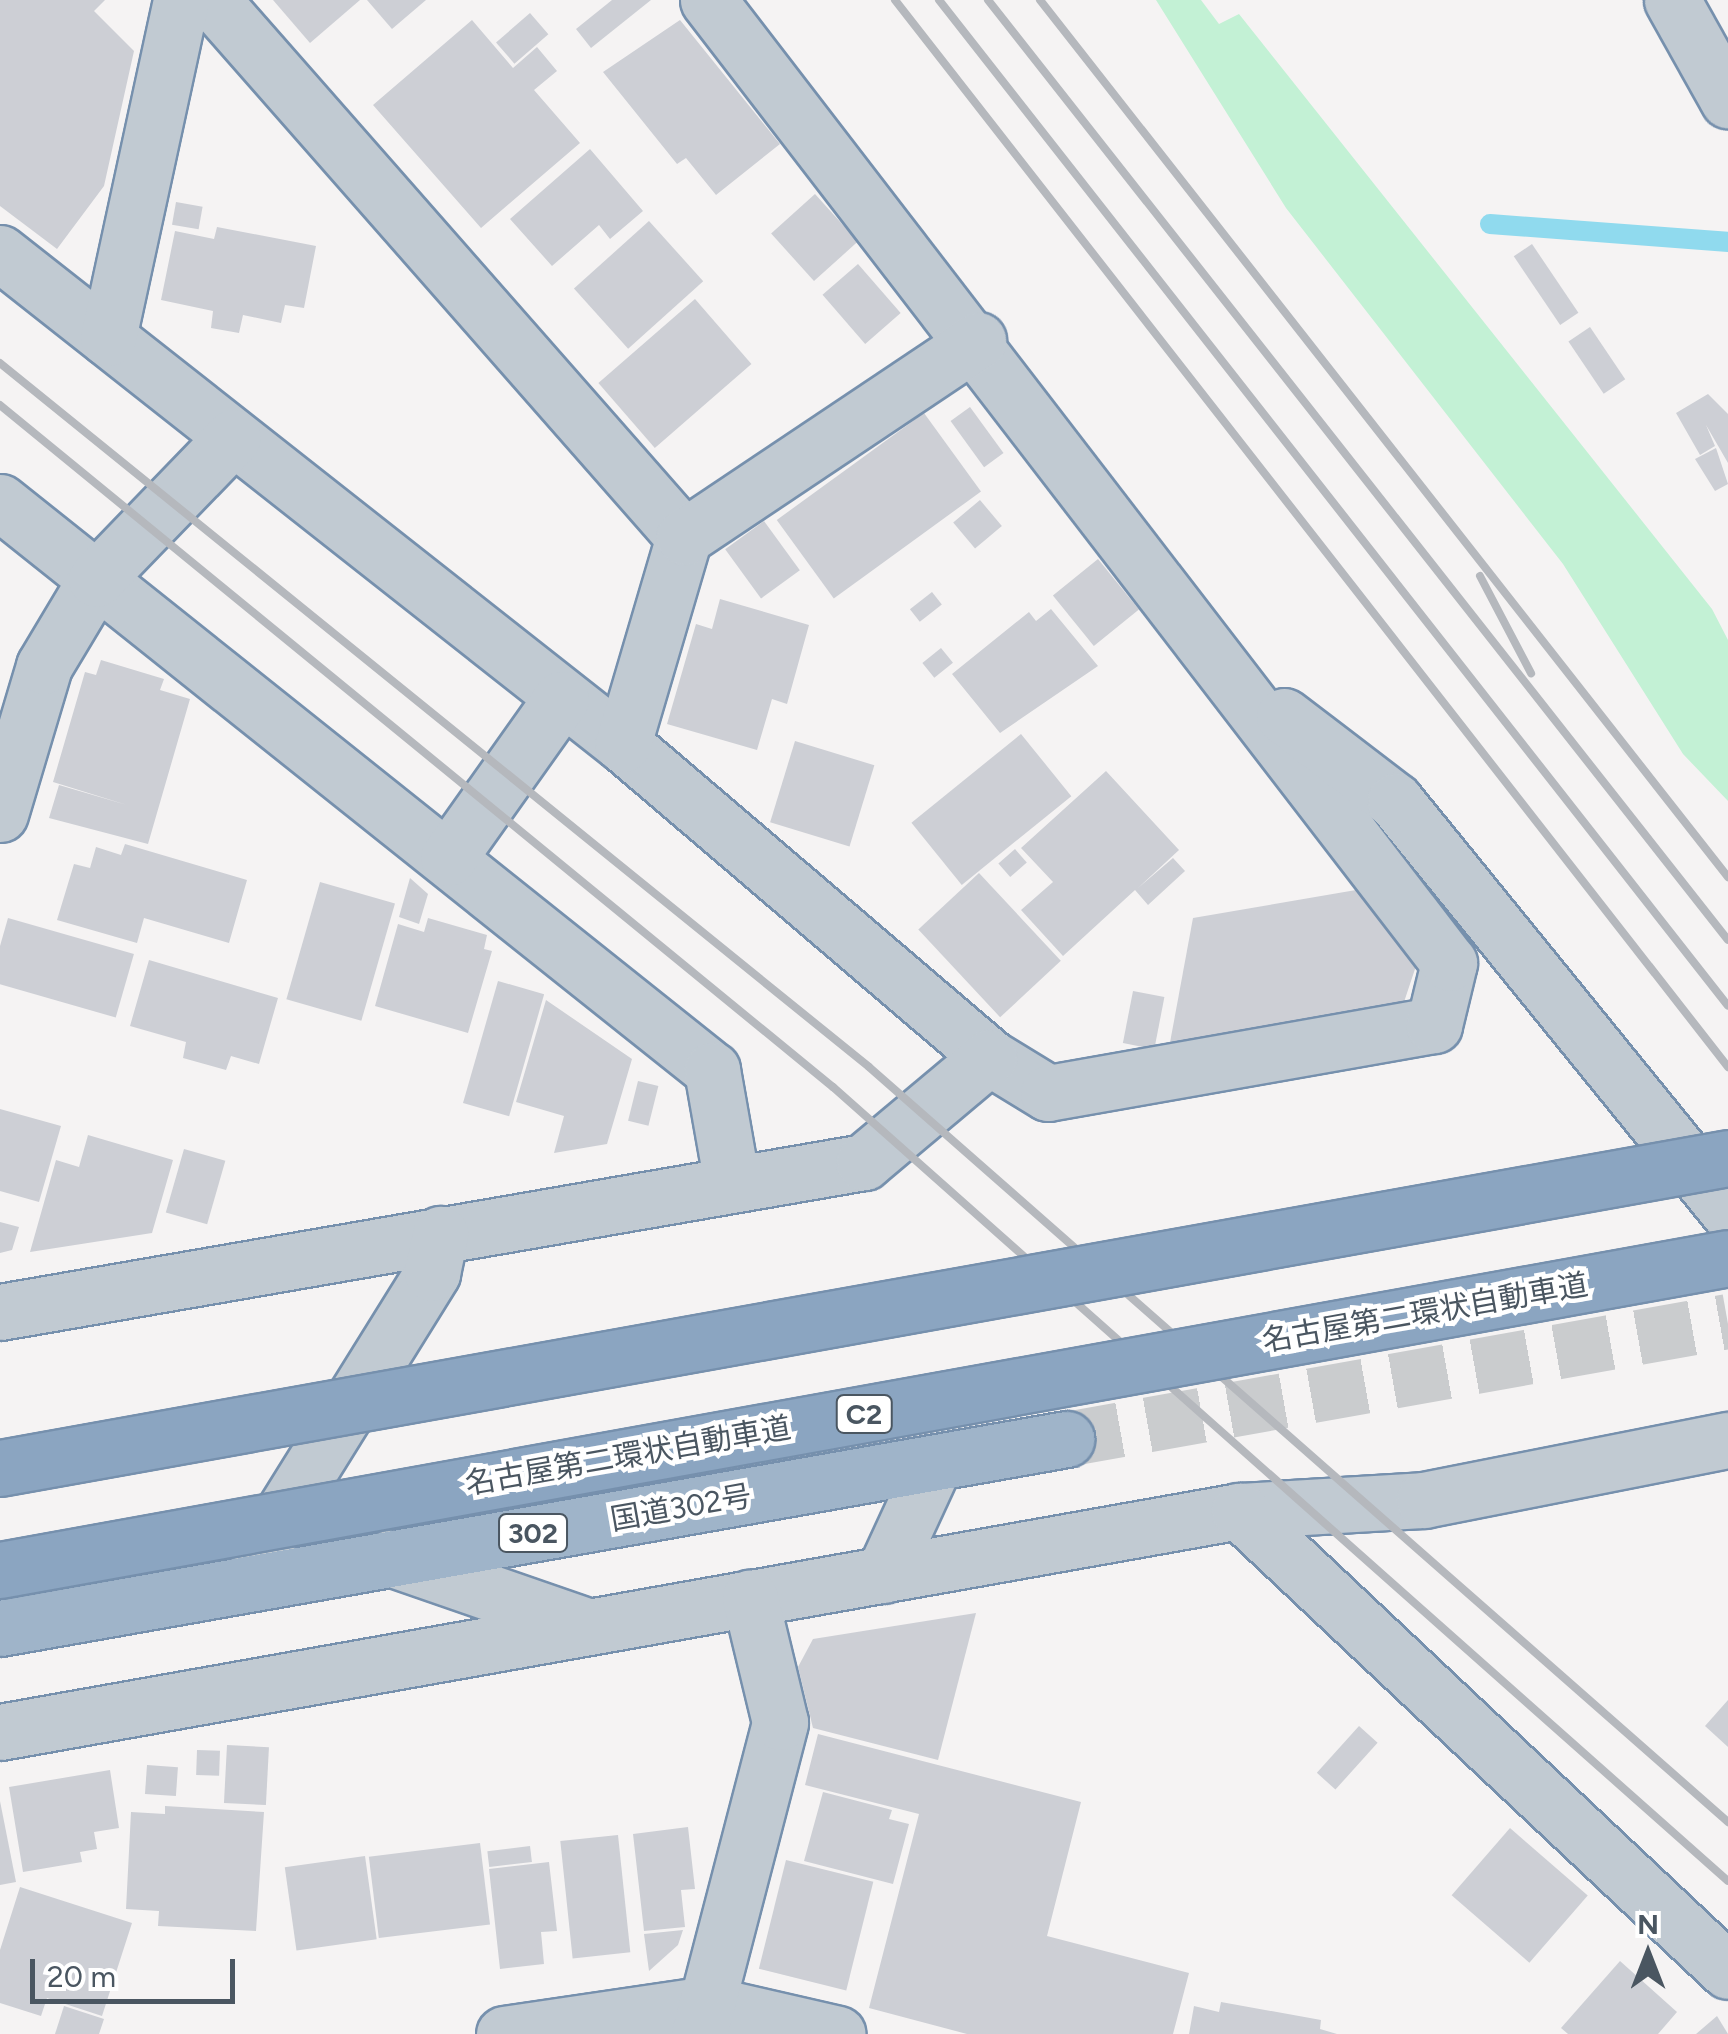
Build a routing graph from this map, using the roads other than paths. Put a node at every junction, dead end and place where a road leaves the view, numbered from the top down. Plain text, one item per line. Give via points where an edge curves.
1 (181, 0) edge
2 (212, 0) edge
3 (708, 0) edge
4 (1672, 0) edge
5 (1728, 100) edge
6 (0, 254) edge
7 (108, 338) junction
8 (978, 340) junction
9 (233, 437) junction
10 (0, 502) edge
11 (684, 536) junction
12 (96, 579) junction
13 (22, 658) edge
14 (1226, 672) junction
15 (561, 699) junction
16 (622, 744) junction
17 (0, 814) edge
18 (448, 858) junction
19 (989, 1057) junction
20 (1728, 1158) edge
21 (732, 1183) junction
22 (1728, 1211) edge
23 (440, 1234) junction
24 (1728, 1258) edge
25 (0, 1312) edge
26 (1066, 1440) tunnel mouth
27 (1728, 1440) edge
28 (934, 1464) junction
29 (0, 1468) edge
30 (1240, 1511) junction
31 (390, 1558) junction
32 (0, 1570) edge
33 (884, 1575) junction
34 (238, 1585) junction
35 (750, 1598) junction
36 (587, 1626) junction
37 (0, 1628) edge
38 (0, 1732) edge
39 (1728, 1971) edge
40 (704, 2019) edge
41 (504, 2034) edge
42 (838, 2034) edge

1 - 7 street
2 - 11 street
3 - 8 street
4 - 5 street
6 - 7 street
7 - 9 street
8 - 11 street
8 - 14 street
9 - 12 street
9 - 15 street
10 - 12 street
11 - 16 street
12 - 13 street
12 - 18 street
13 - 17 street
14 - 19 street via 1449,962 1434,1025 1048,1093
14 - 22 street via 1395,801
15 - 16 street
15 - 18 street
16 - 19 street
18 - 21 street via 712,1070
19 - 21 street via 864,1162
20 - 29 highway, bridge
21 - 23 street
23 - 25 street
23 - 34 street via 432,1272
24 - 32 highway, 名古屋第二環状自動車道 / C2, bridge
26 - 28 highway, 国道302号 / 302
27 - 30 street via 1424,1500
28 - 31 highway, 国道302号 / 302
28 - 33 street
30 - 33 street
30 - 39 street
31 - 34 highway, 国道302号 / 302
31 - 36 street
33 - 35 street
34 - 37 highway, 国道302号 / 302
35 - 36 street
35 - 40 street via 780,1722
36 - 38 street
40 - 41 street
40 - 42 street

